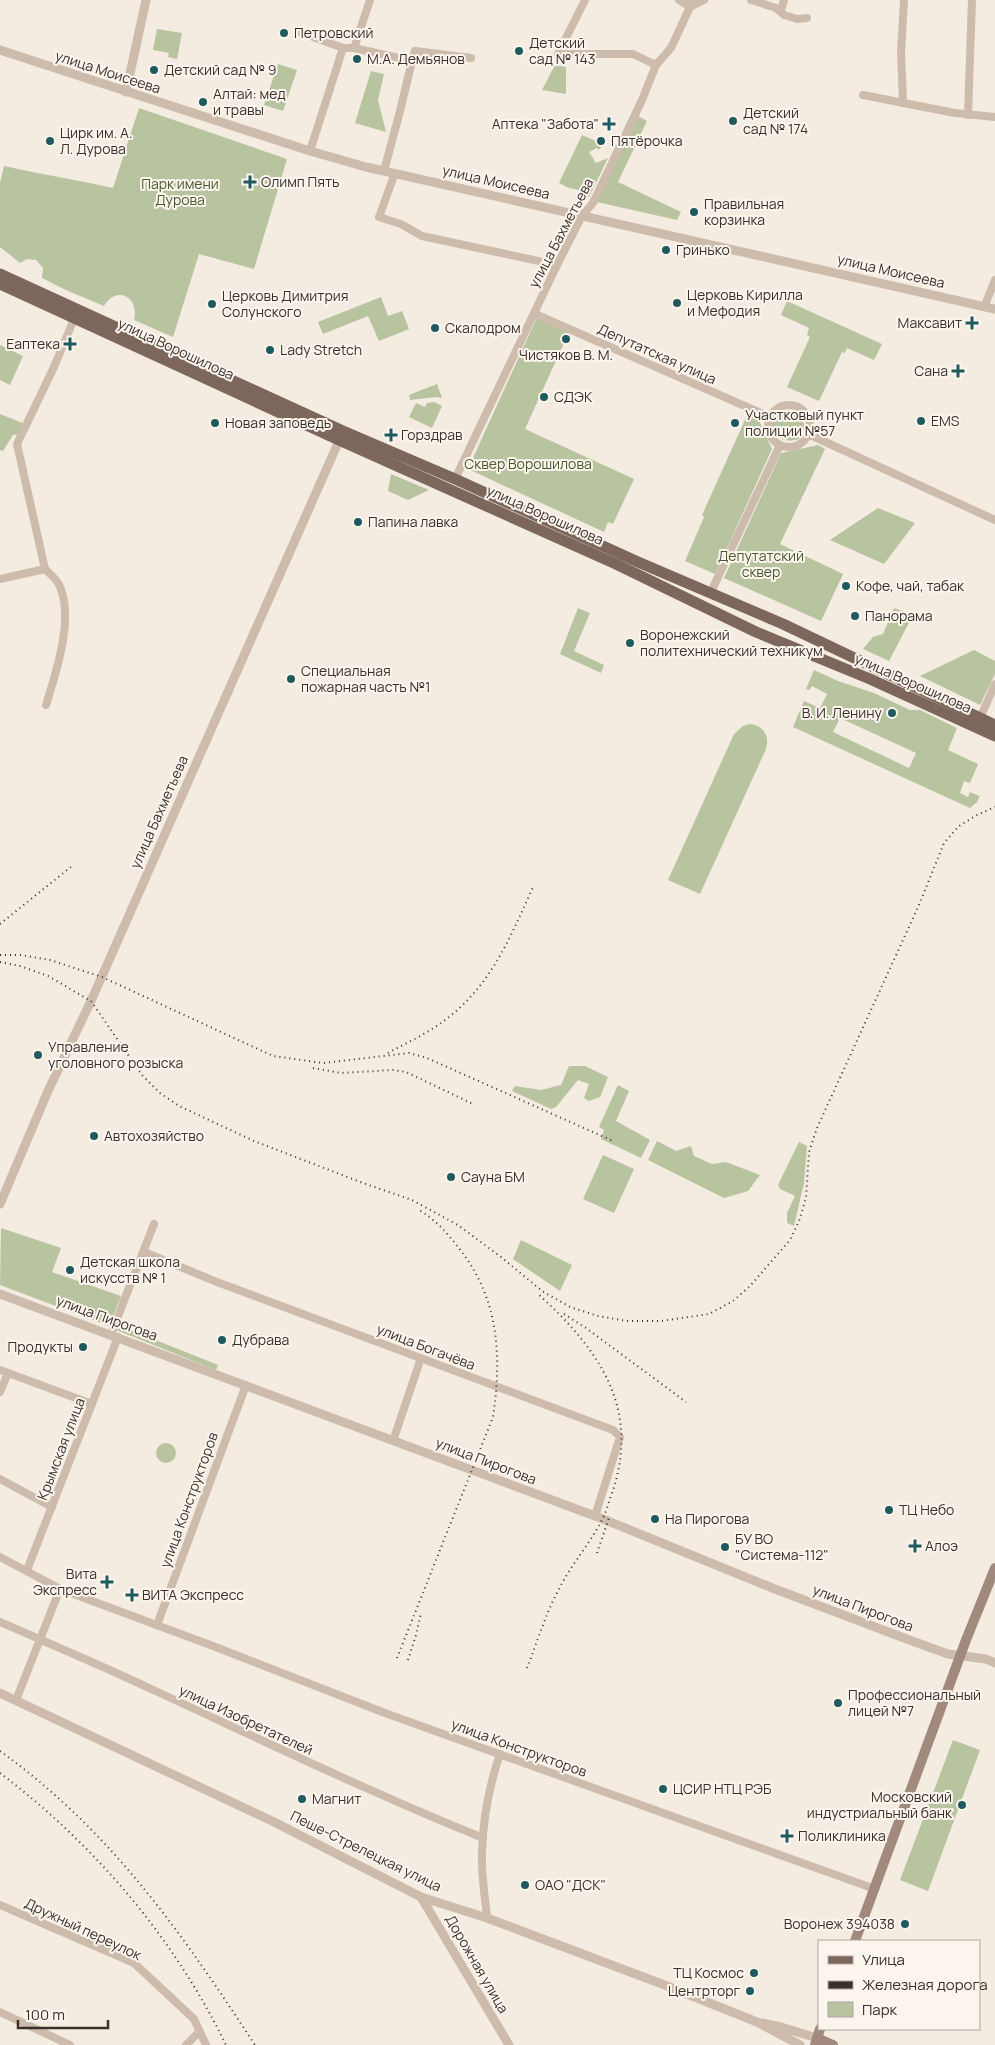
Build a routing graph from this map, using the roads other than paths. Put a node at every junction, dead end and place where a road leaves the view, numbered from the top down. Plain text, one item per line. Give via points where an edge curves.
1 (146, 0) edge
2 (370, 0) edge
3 (585, 0) edge
4 (679, 0) edge
5 (704, 0) edge
6 (756, 0) edge
7 (784, 0) edge
8 (904, 0) edge
9 (972, 0) edge
10 (690, 3) edge
11 (781, 10) junction
12 (808, 18) dead end
13 (297, 32) dead end
14 (343, 48) junction
15 (354, 48) junction
16 (0, 50) edge
17 (471, 58) dead end
18 (412, 60) junction
19 (656, 65) junction
20 (126, 92) junction
21 (864, 95) dead end
22 (903, 103) junction
23 (968, 115) junction
24 (995, 117) edge
25 (310, 151) junction
26 (384, 171) junction
27 (395, 173) junction
28 (582, 216) junction
29 (557, 265) junction
30 (0, 269) edge
31 (0, 274) edge
32 (995, 280) edge
33 (15, 281) junction
34 (0, 284) edge
35 (984, 307) junction
36 (995, 309) edge
37 (535, 314) junction
38 (74, 319) junction
39 (770, 417) junction
40 (808, 434) junction
41 (341, 436) junction
42 (780, 445) junction
43 (455, 479) junction
44 (995, 520) edge
45 (45, 569) junction
46 (0, 579) edge
47 (710, 594) junction
48 (757, 613) junction
49 (750, 629) junction
50 (995, 684) edge
51 (46, 705) dead end
52 (980, 718) junction
53 (995, 725) edge
54 (995, 736) edge
55 (0, 1204) edge
56 (154, 1224) dead end
57 (144, 1252) junction
58 (0, 1294) edge
59 (114, 1336) junction
60 (421, 1358) junction
61 (0, 1370) edge
62 (8, 1373) junction
63 (246, 1385) junction
64 (0, 1392) edge
65 (92, 1404) junction
66 (393, 1440) junction
67 (0, 1479) edge
68 (52, 1507) junction
69 (595, 1516) junction
70 (0, 1557) edge
71 (995, 1568) edge
72 (27, 1570) junction
73 (60, 1589) junction
74 (0, 1622) edge
75 (156, 1624) junction
76 (39, 1640) junction
77 (960, 1656) junction
78 (995, 1663) edge
79 (0, 1693) edge
80 (16, 1700) junction
81 (500, 1754) junction
82 (483, 1838) junction
83 (875, 1889) junction
84 (421, 1897) junction
85 (0, 1905) edge
86 (487, 1918) junction
87 (855, 1940) edge
88 (0, 2012) edge
89 (757, 2022) junction
90 (199, 2032) junction
91 (818, 2037) edge
92 (70, 2045) edge
93 (186, 2045) edge
94 (206, 2045) edge
95 (509, 2045) edge
96 (800, 2045) edge
97 (833, 2045) edge

1 - 20 street
2 - 15 street
3 - 19 street via 558,54 633,54
4 - 10 street
5 - 10 street
6 - 11 street
7 - 11 street
8 - 22 street
9 - 23 street
10 - 19 street, улица Бахметьева via 671,48
11 - 12 street via 784,15 797,19
13 - 14 street
14 - 15 street
14 - 25 street
15 - 18 street
16 - 20 street, улица Моисеева
17 - 18 street via 415,51
18 - 26 street
19 - 28 street, улица Бахметьева via 593,203
20 - 25 street, улица Моисеева
21 - 22 street
22 - 23 street
23 - 24 street
25 - 26 street, улица Моисеева
26 - 27 street, улица Моисеева
27 - 28 street, улица Моисеева
27 - 29 street via 379,217 422,236
28 - 29 street, улица Бахметьева
28 - 35 street, улица Моисеева
29 - 37 street, улица Бахметьева
30 - 33 main road
31 - 33 main road, улица Ворошилова
32 - 35 street
33 - 41 main road, улица Ворошилова
34 - 38 main road, улица Ворошилова
35 - 36 street, улица Моисеева
37 - 39 street, Депутатская улица
37 - 43 street, улица Бахметьева
38 - 41 main road, улица Ворошилова
38 - 45 street via 16,444
39 - 40 street via 784,406 797,407 809,421
39 - 42 street via 768,430
40 - 42 street via 799,444
40 - 44 street
41 - 43 main road, улица Ворошилова
41 - 49 main road, улица Ворошилова
41 - 55 street, улица Бахметьева
42 - 47 street
43 - 47 main road, улица Ворошилова
45 - 46 street
45 - 51 street via 60,585 65,608 59,665
47 - 48 main road, улица Ворошилова
48 - 49 main road
48 - 52 main road, улица Ворошилова
49 - 54 main road, улица Ворошилова
50 - 52 street
52 - 53 main road, улица Ворошилова
56 - 57 street, Крымская улица
57 - 59 street, Крымская улица
57 - 60 street, улица Богачёва
58 - 59 street, улица Пирогова
59 - 63 street, улица Пирогова
59 - 65 street, Крымская улица
60 - 66 street
60 - 69 street, улица Богачёва via 613,1430 620,1437
61 - 62 street
62 - 64 street
62 - 65 street
63 - 66 street, улица Пирогова
63 - 75 street, улица Конструкторов
65 - 68 street, Крымская улица
66 - 69 street, улица Пирогова
67 - 68 street
68 - 72 street, Крымская улица
69 - 77 street, улица Пирогова via 775,1589
70 - 72 street, улица Конструкторов
71 - 77 main road
72 - 73 street, улица Конструкторов
73 - 75 street, улица Конструкторов
73 - 76 street
74 - 76 street, улица Изобретателей
75 - 81 street, улица Конструкторов
76 - 80 street
76 - 82 street, улица Изобретателей via 296,1758
77 - 78 street, улица Пирогова
77 - 83 main road
79 - 80 street, Пеше-Стрелецкая улица
80 - 84 street, Пеше-Стрелецкая улица via 272,1821
81 - 82 street via 488,1796
81 - 83 street, улица Конструкторов
82 - 86 street
83 - 87 main road
84 - 86 street, Пеше-Стрелецкая улица
84 - 95 street, Дорожная улица
85 - 90 street, Дружный переулок via 134,1963 194,2019
86 - 89 street, Пеше-Стрелецкая улица
88 - 92 street
89 - 91 street, Пеше-Стрелецкая улица
89 - 96 street, Пеше-Стрелецкая улица
90 - 93 street
90 - 94 street, Дружный переулок
91 - 97 main road, Пеше-Стрелецкая улица

